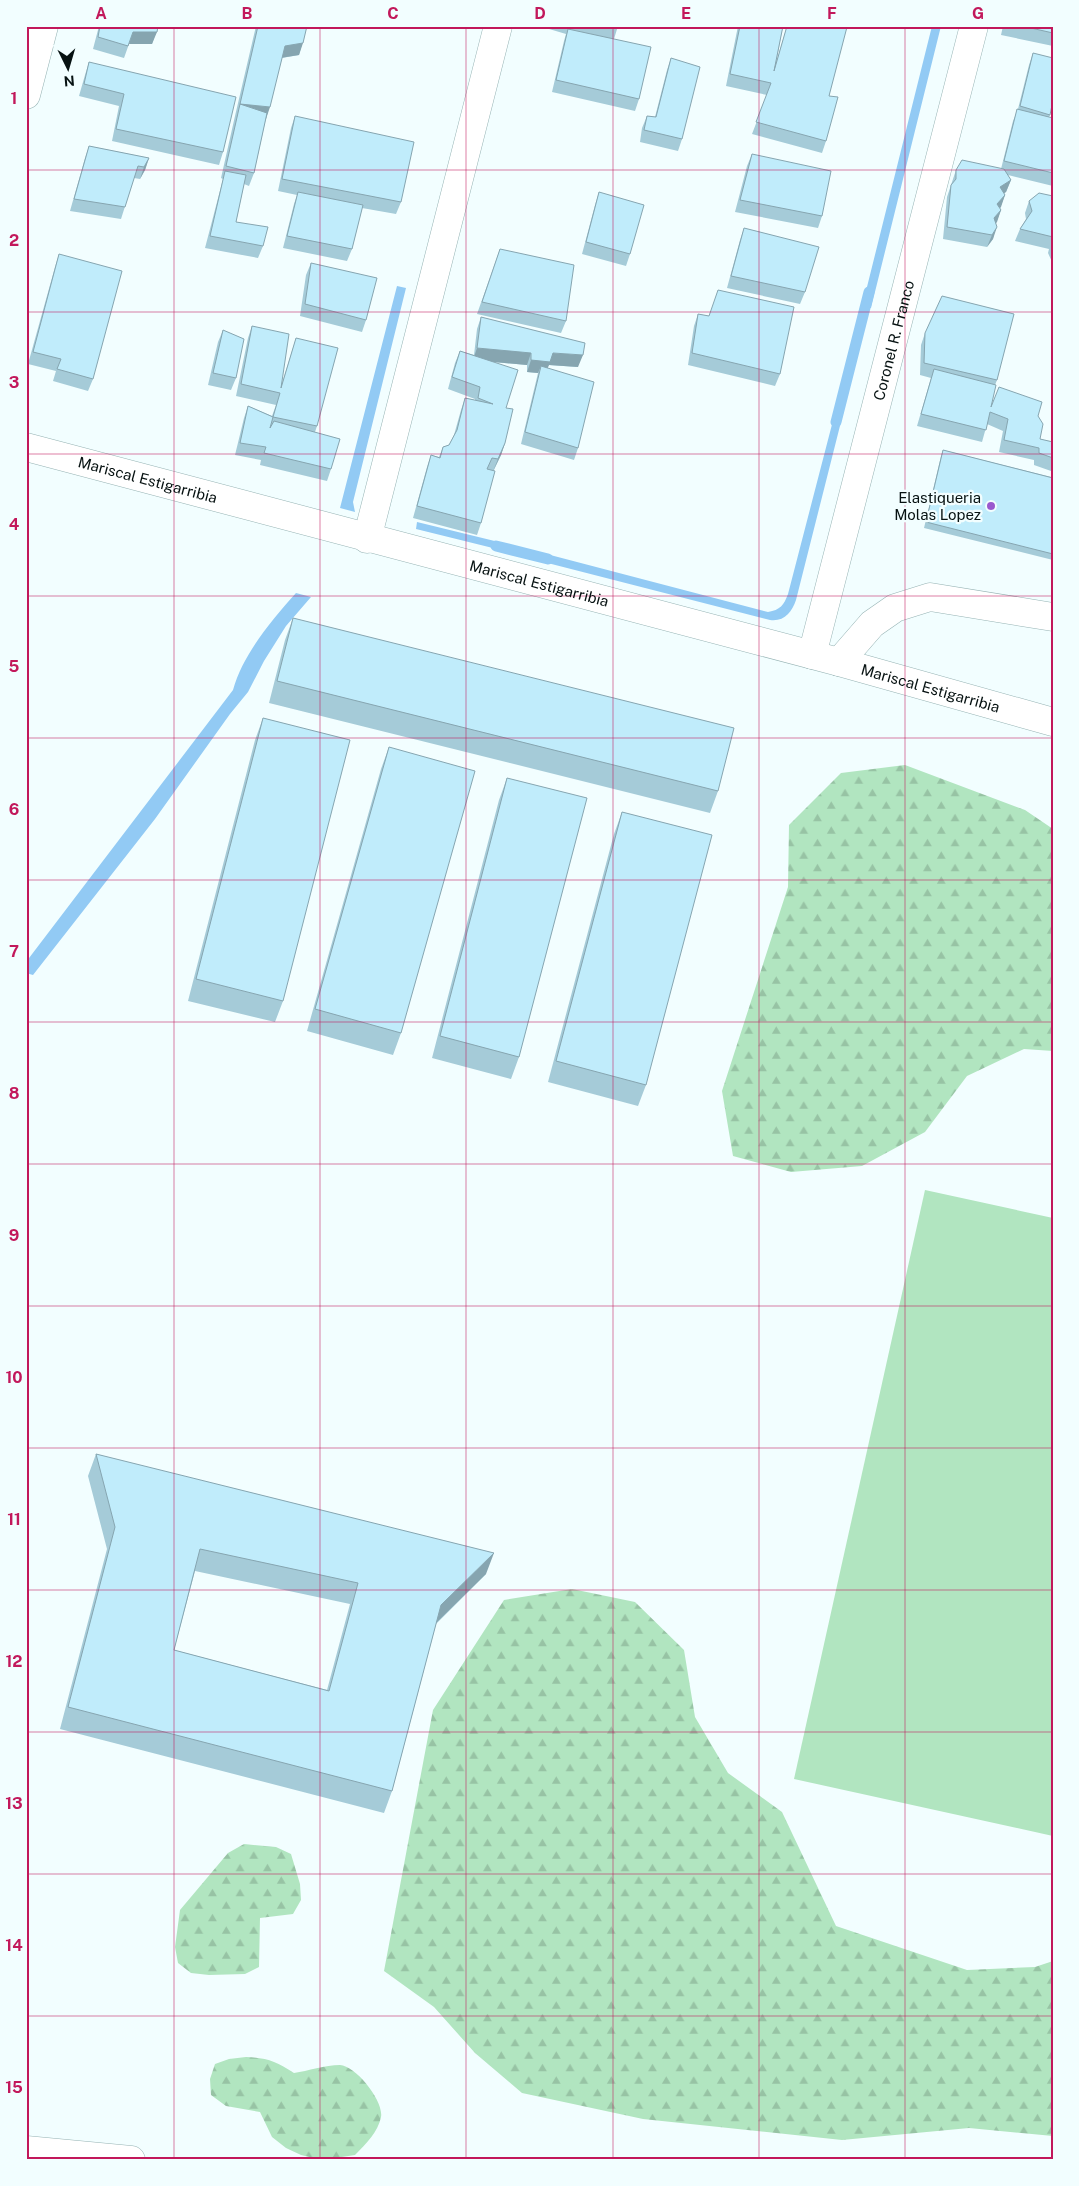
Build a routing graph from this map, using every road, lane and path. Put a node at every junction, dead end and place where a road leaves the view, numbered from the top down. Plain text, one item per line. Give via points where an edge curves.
1 (44, 26) edge
2 (498, 26) edge
3 (974, 26) edge
4 (26, 95) edge
5 (26, 447) edge
6 (367, 538) junction
7 (1053, 617) edge
8 (812, 655) junction
9 (839, 662) junction
10 (1053, 722) edge
11 (26, 2150) edge
12 (131, 2160) edge

1 - 4 street
2 - 6 street
3 - 8 street, Coronel R. Franco
5 - 6 street, Mariscal Estigarribia
6 - 8 street, Mariscal Estigarribia
7 - 9 street via 930,597 895,608 872,624
8 - 9 street, Mariscal Estigarribia
9 - 10 street, Mariscal Estigarribia
11 - 12 street

